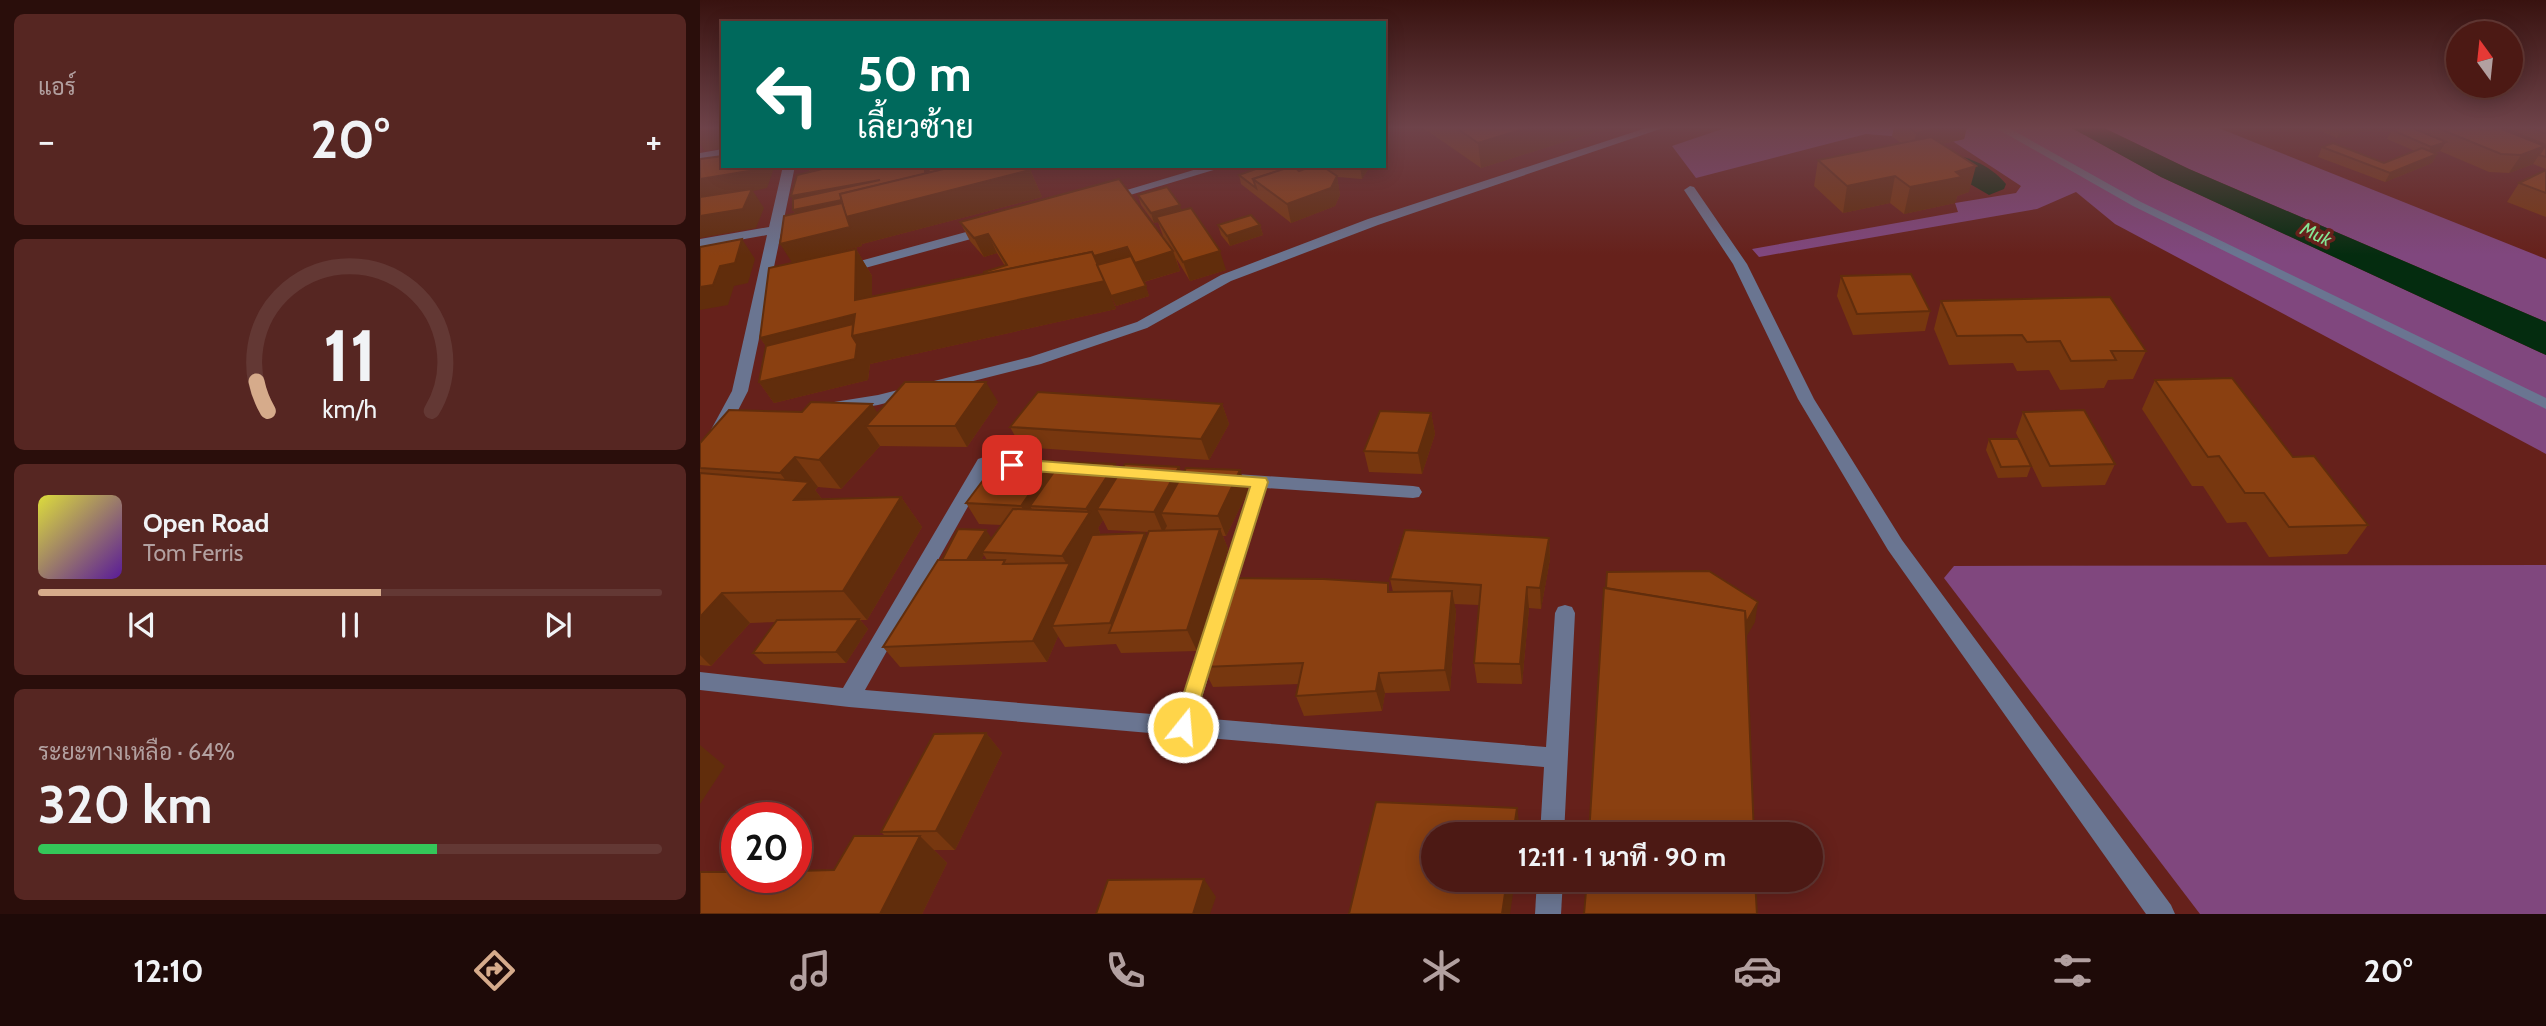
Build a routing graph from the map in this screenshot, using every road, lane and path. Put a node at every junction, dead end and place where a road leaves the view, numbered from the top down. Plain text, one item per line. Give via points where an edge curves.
1 (789, 170) edge
2 (1208, 170) edge
3 (1531, 170) edge
4 (2075, 170) edge
5 (1690, 190) dead end
6 (1090, 202) edge
7 (998, 228) edge
8 (775, 230) junction
9 (700, 243) edge
10 (827, 275) edge
11 (801, 282) edge
12 (761, 293) junction
13 (2546, 404) edge
14 (814, 410) edge
15 (700, 467) edge
16 (1040, 467) edge
17 (1205, 478) edge
18 (1260, 482) junction
19 (1413, 492) dead end
20 (1565, 612) dead end
21 (700, 681) edge
22 (849, 698) junction
23 (1183, 727) junction
24 (1557, 758) junction
25 (1553, 822) edge
26 (1549, 892) edge
27 (1548, 914) edge
28 (2162, 914) edge

1 - 8 street via 789,191
2 - 6 street
3 - 14 street via 1287,254 1226,278 1142,325 1035,361 878,400
4 - 13 lane
5 - 28 street via 1740,264 1806,399 1895,545
7 - 10 street
8 - 9 street
8 - 12 street
11 - 12 street
12 - 15 street via 730,423
16 - 22 street via 984,463
17 - 18 street
18 - 19 street
18 - 23 lane
20 - 24 street
21 - 22 street
22 - 23 street
23 - 24 street
24 - 25 street
26 - 27 street

